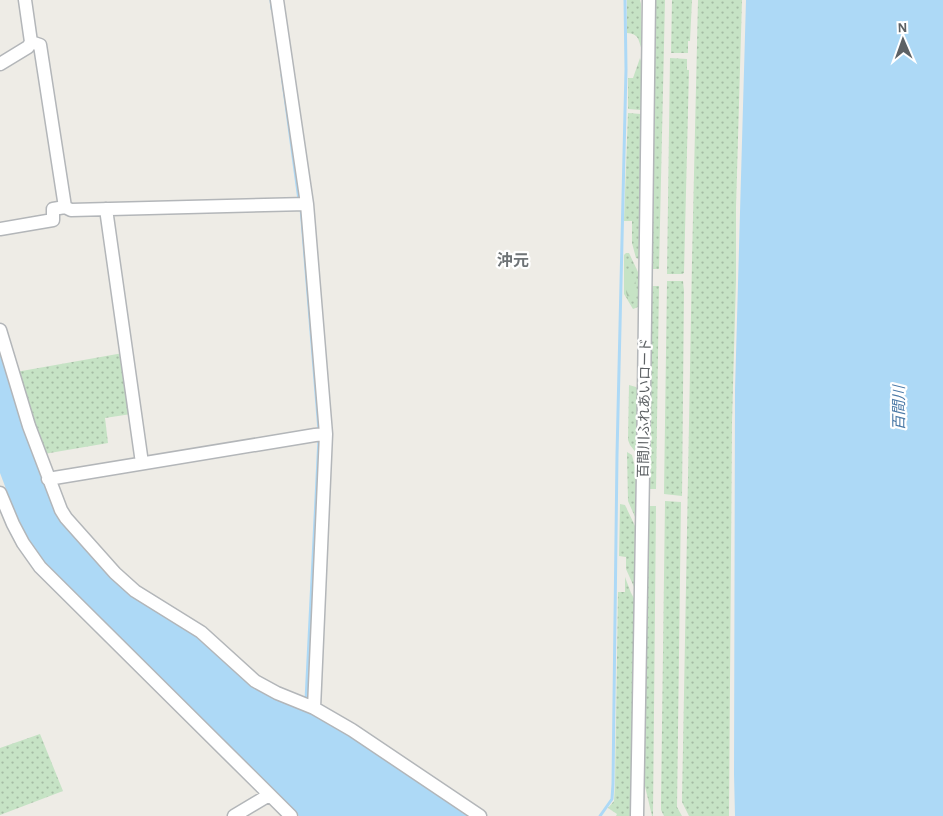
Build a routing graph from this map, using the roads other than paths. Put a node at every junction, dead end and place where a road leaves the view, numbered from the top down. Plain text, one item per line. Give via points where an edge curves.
1 (25, 0) edge
2 (277, 0) edge
3 (650, 0) edge
4 (31, 42) junction
5 (0, 64) edge
6 (303, 205) junction
7 (61, 208) junction
8 (106, 212) junction
9 (0, 229) edge
10 (0, 330) edge
11 (321, 434) junction
12 (142, 463) junction
13 (48, 479) junction
14 (0, 493) edge
15 (314, 708) junction
16 (269, 795) junction
17 (234, 816) edge
18 (291, 816) edge
19 (480, 816) edge
20 (637, 816) edge

1 - 4 street
2 - 6 street
3 - 20 street, 百間川ふれあいロード
4 - 5 street
4 - 7 street via 40,45
6 - 8 street
6 - 11 street
7 - 8 street
7 - 9 street via 53,209 53,220
8 - 12 street
10 - 13 street
11 - 12 street
11 - 15 street
12 - 13 street
13 - 15 street via 66,518 135,591 201,632 255,681
14 - 16 street via 23,543 40,567
15 - 19 street
16 - 17 street
16 - 18 street

